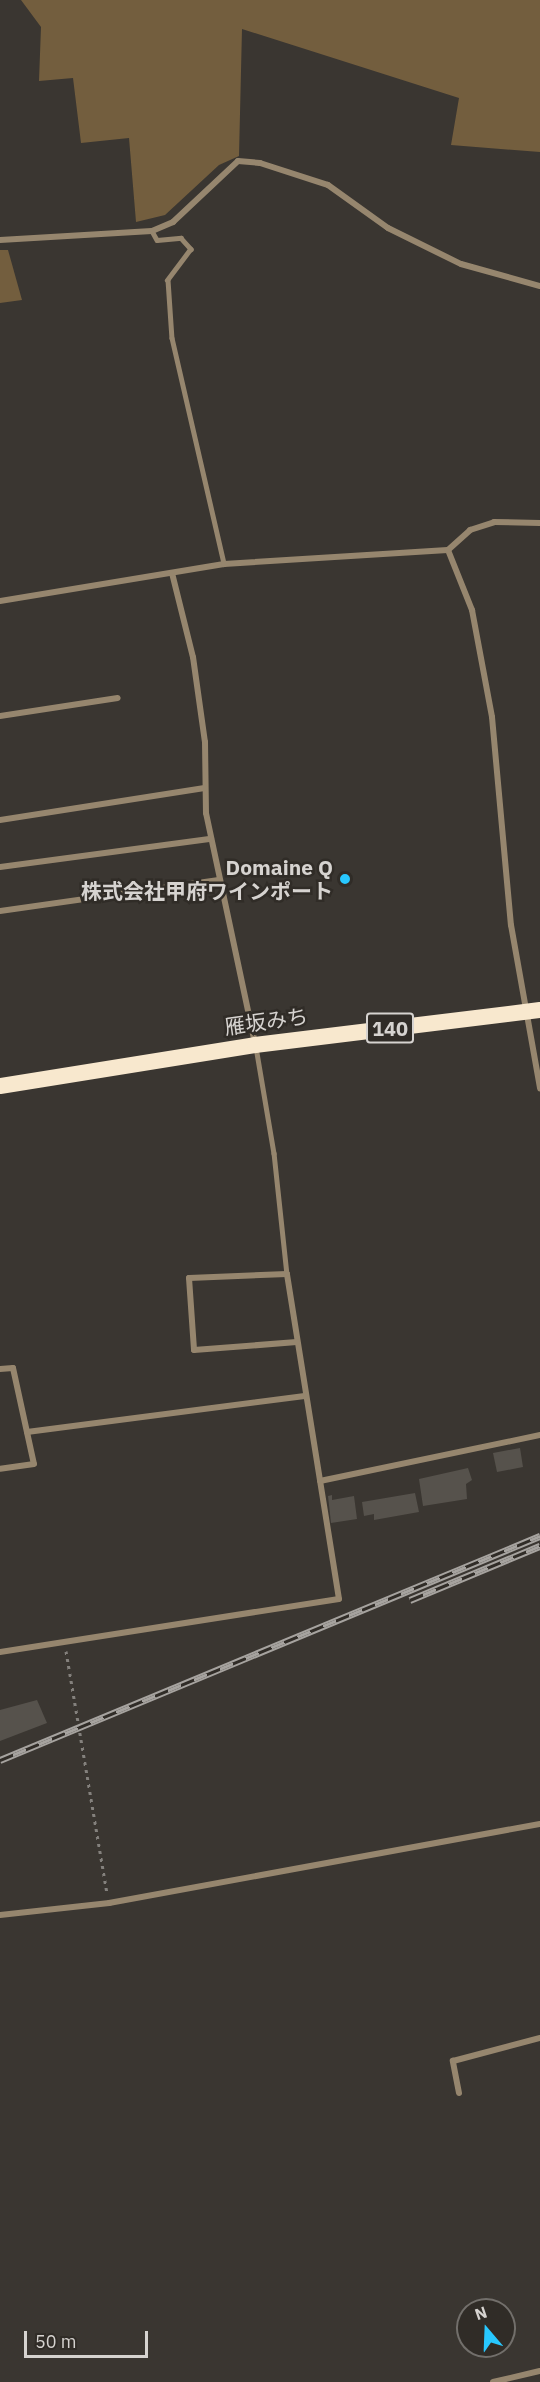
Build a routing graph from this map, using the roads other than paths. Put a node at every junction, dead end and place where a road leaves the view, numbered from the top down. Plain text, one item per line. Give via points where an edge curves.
1 (152, 231) junction
2 (0, 240) edge
3 (540, 286) edge
4 (540, 523) edge
5 (448, 550) junction
6 (224, 564) junction
7 (172, 573) junction
8 (0, 601) edge
9 (118, 698) dead end
10 (0, 716) edge
11 (206, 788) junction
12 (0, 820) edge
13 (211, 839) junction
14 (0, 867) edge
15 (219, 880) junction
16 (0, 911) edge
17 (533, 1011) edge
18 (255, 1045) junction
19 (0, 1086) edge
20 (540, 1088) edge
21 (287, 1274) junction
22 (297, 1342) junction
23 (0, 1370) edge
24 (306, 1395) junction
25 (27, 1432) junction
26 (540, 1435) edge
27 (0, 1469) edge
28 (320, 1481) junction
29 (0, 1652) edge
30 (540, 1824) edge
31 (0, 1915) edge
32 (540, 2038) edge
33 (459, 2093) dead end
34 (540, 2371) edge
35 (493, 2382) edge

1 - 2 street
1 - 3 street via 173,222 238,161 260,162 328,185 388,228 461,264
1 - 6 lane via 157,240 181,238 191,249 168,280 172,338
4 - 5 street via 494,522 470,530
5 - 6 street
5 - 17 street via 472,610 492,717 511,925
6 - 7 street
7 - 8 street
7 - 11 street via 193,657 205,742
9 - 10 street
11 - 12 street
11 - 13 street
13 - 14 street
13 - 15 street
15 - 16 street
15 - 18 street
17 - 18 highway, 雁坂みち / 140
17 - 20 street
18 - 19 highway, 雁坂みち / 140
18 - 21 lane via 274,1153
21 - 22 street
21 - 22 street via 189,1278 194,1350
22 - 24 street
23 - 25 street via 13,1368
24 - 25 street
24 - 28 street
25 - 27 street via 34,1464
26 - 28 street
28 - 29 street via 339,1599
30 - 31 street via 109,1903
32 - 33 street via 453,2061
34 - 35 street

